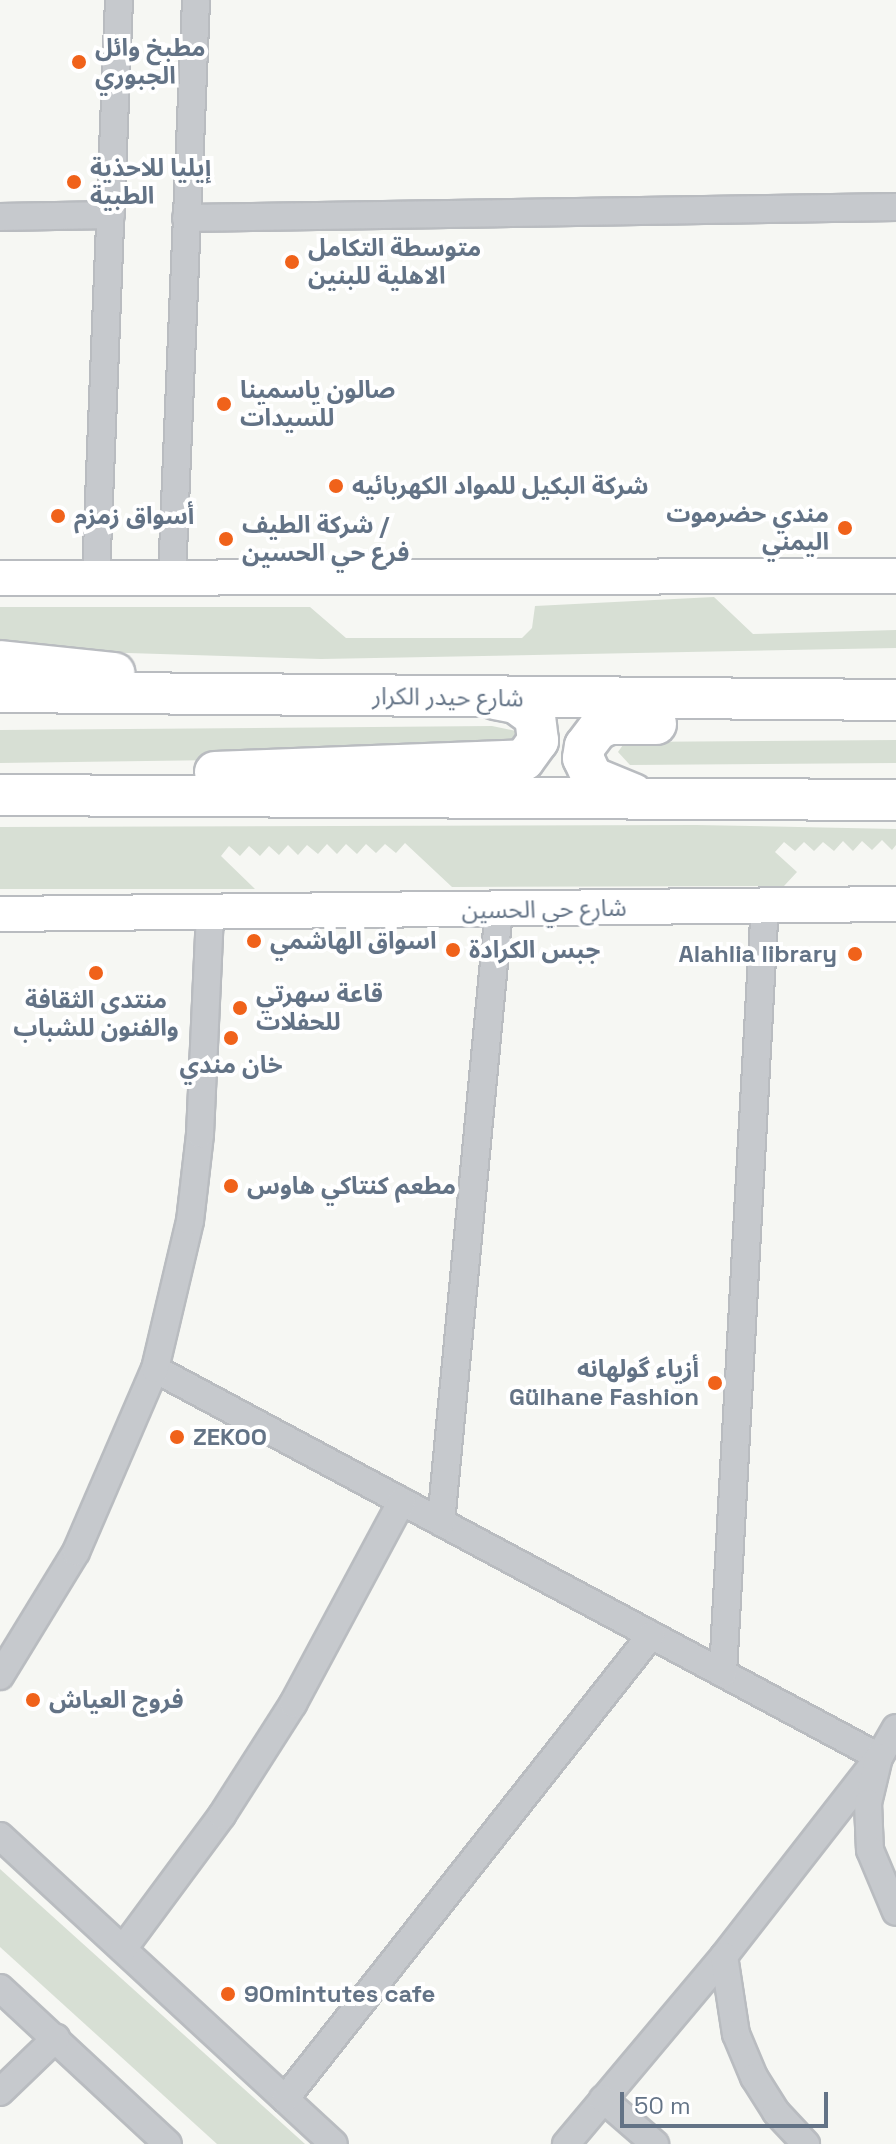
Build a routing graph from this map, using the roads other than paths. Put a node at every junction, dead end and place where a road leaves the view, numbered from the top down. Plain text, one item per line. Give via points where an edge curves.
1 (119, 0) edge
2 (196, 0) edge
3 (896, 207) edge
4 (111, 215) junction
5 (0, 217) edge
6 (186, 218) junction
7 (96, 575) junction
8 (172, 576) junction
9 (896, 576) edge
10 (0, 578) edge
11 (0, 661) edge
12 (162, 691) junction
13 (0, 692) edge
14 (494, 698) junction
15 (896, 700) edge
16 (896, 718) edge
17 (151, 793) junction
18 (0, 795) edge
19 (653, 798) junction
20 (887, 804) edge
21 (765, 903) junction
22 (896, 904) edge
23 (499, 910) junction
24 (0, 914) edge
25 (210, 915) junction
26 (155, 1369) junction
27 (402, 1501) junction
28 (441, 1522) junction
29 (651, 1635) junction
30 (723, 1673) junction
31 (0, 1676) edge
32 (896, 1728) edge
33 (879, 1757) junction
34 (0, 1836) edge
35 (896, 1912) edge
36 (123, 1949) junction
37 (724, 1956) junction
38 (0, 1988) edge
39 (56, 2038) junction
40 (0, 2092) edge
41 (285, 2099) junction
42 (603, 2099) junction
43 (168, 2144) edge
44 (334, 2144) edge
45 (566, 2144) edge
46 (655, 2144) edge
47 (806, 2144) edge

1 - 4 street
2 - 6 street
3 - 6 street
4 - 5 street
4 - 7 street
6 - 8 street
7 - 8 main road
7 - 10 main road
8 - 9 main road
11 - 12 highway via 77,665
12 - 13 highway, شارع حيدر الكرار
12 - 14 highway, شارع حيدر الكرار
14 - 15 highway, شارع حيدر الكرار
14 - 17 highway via 516,703 535,717 538,741 524,760 234,769 179,780
16 - 19 highway via 791,725 610,724 598,729 583,758 592,777 612,789
17 - 18 highway
17 - 19 highway
19 - 20 highway
21 - 22 main road, شارع حي الحسين
21 - 23 main road, شارع حي الحسين
21 - 30 street
23 - 25 main road, شارع حي الحسين
23 - 28 street
24 - 25 main road, شارع حي الحسين
25 - 26 street via 200,1134 190,1221
26 - 27 street
26 - 31 street via 76,1552
27 - 28 street
27 - 36 street via 293,1704 222,1815
28 - 29 street
29 - 30 street
29 - 41 street
30 - 33 street
32 - 33 street
33 - 35 street via 868,1803 870,1850
33 - 37 street
34 - 36 street
36 - 41 street
37 - 42 street
37 - 47 street via 736,2034 754,2077 776,2112
38 - 39 street
39 - 40 street
39 - 43 street
41 - 44 street
42 - 45 street
42 - 46 street

